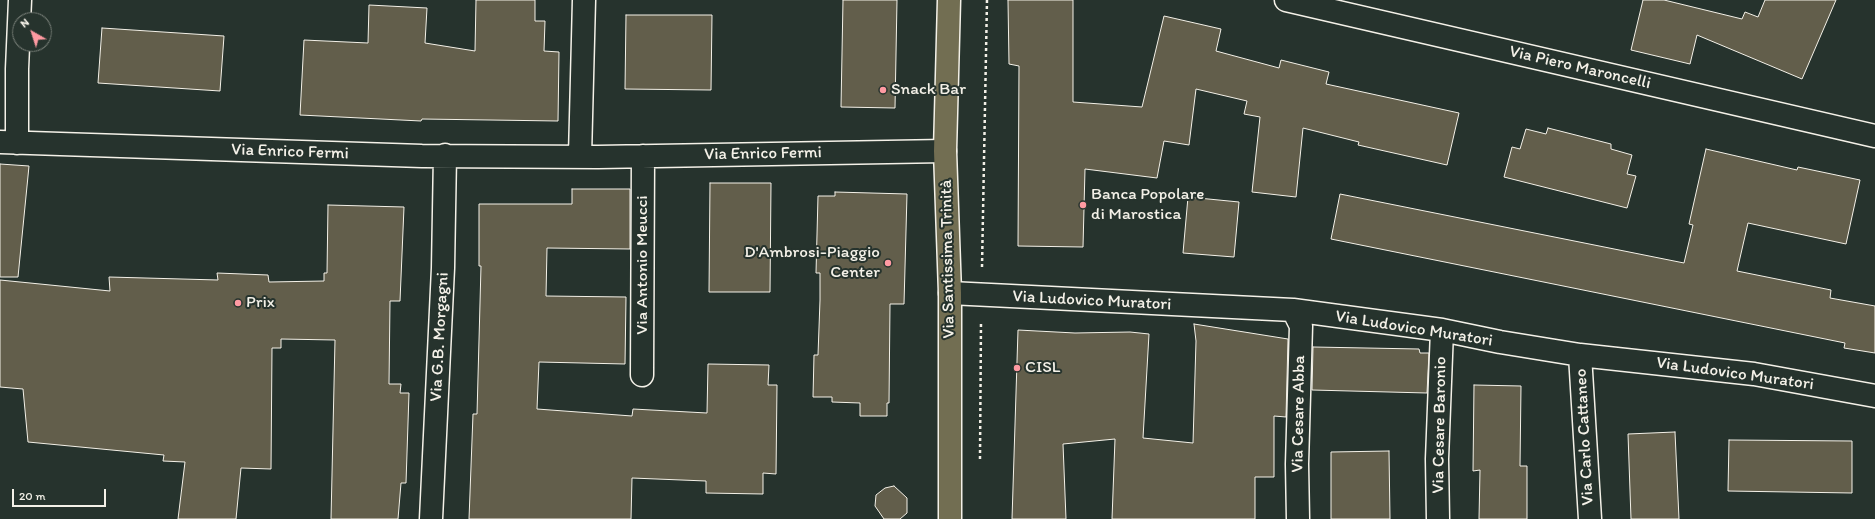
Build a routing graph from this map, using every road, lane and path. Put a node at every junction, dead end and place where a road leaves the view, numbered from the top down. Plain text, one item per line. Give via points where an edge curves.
1 (20, 0) edge
2 (584, 0) edge
3 (949, 0) edge
4 (987, 0) edge
5 (1293, 1) edge
6 (1875, 136) edge
7 (8, 142) edge
8 (945, 151) junction
9 (445, 156) junction
10 (580, 156) junction
11 (643, 156) junction
12 (950, 294) junction
13 (981, 295) junction
14 (1293, 310) junction
15 (1442, 330) junction
16 (1580, 355) junction
17 (642, 375) dead end
18 (1875, 396) edge
19 (980, 463) dead end
20 (431, 519) edge
21 (950, 519) edge
22 (1298, 519) edge
23 (1438, 519) edge
24 (1590, 519) edge

1 - 7 street via 17,69
2 - 10 street
3 - 8 main road, Via Santissima Trinità
4 - 13 path
5 - 6 street, Via Piero Maroncelli
7 - 9 street, Via Enrico Fermi
8 - 11 street, Via Enrico Fermi
8 - 12 main road, Via Santissima Trinità
9 - 10 street, Via Enrico Fermi
9 - 20 street, Via G.B. Morgagni via 443,268
10 - 11 street, Via Enrico Fermi
11 - 17 street, Via Antonio Meucci
12 - 13 street, Via Ludovico Muratori
12 - 21 main road, Via Santissima Trinità
13 - 14 street, Via Ludovico Muratori
13 - 19 path
14 - 15 street, Via Ludovico Muratori
14 - 22 street, Via Cesare Abba via 1301,326
15 - 16 street, Via Ludovico Muratori
15 - 23 street, Via Cesare Baronio via 1437,458
16 - 18 street, Via Ludovico Muratori via 1754,374
16 - 24 street, Via Carlo Cattaneo

